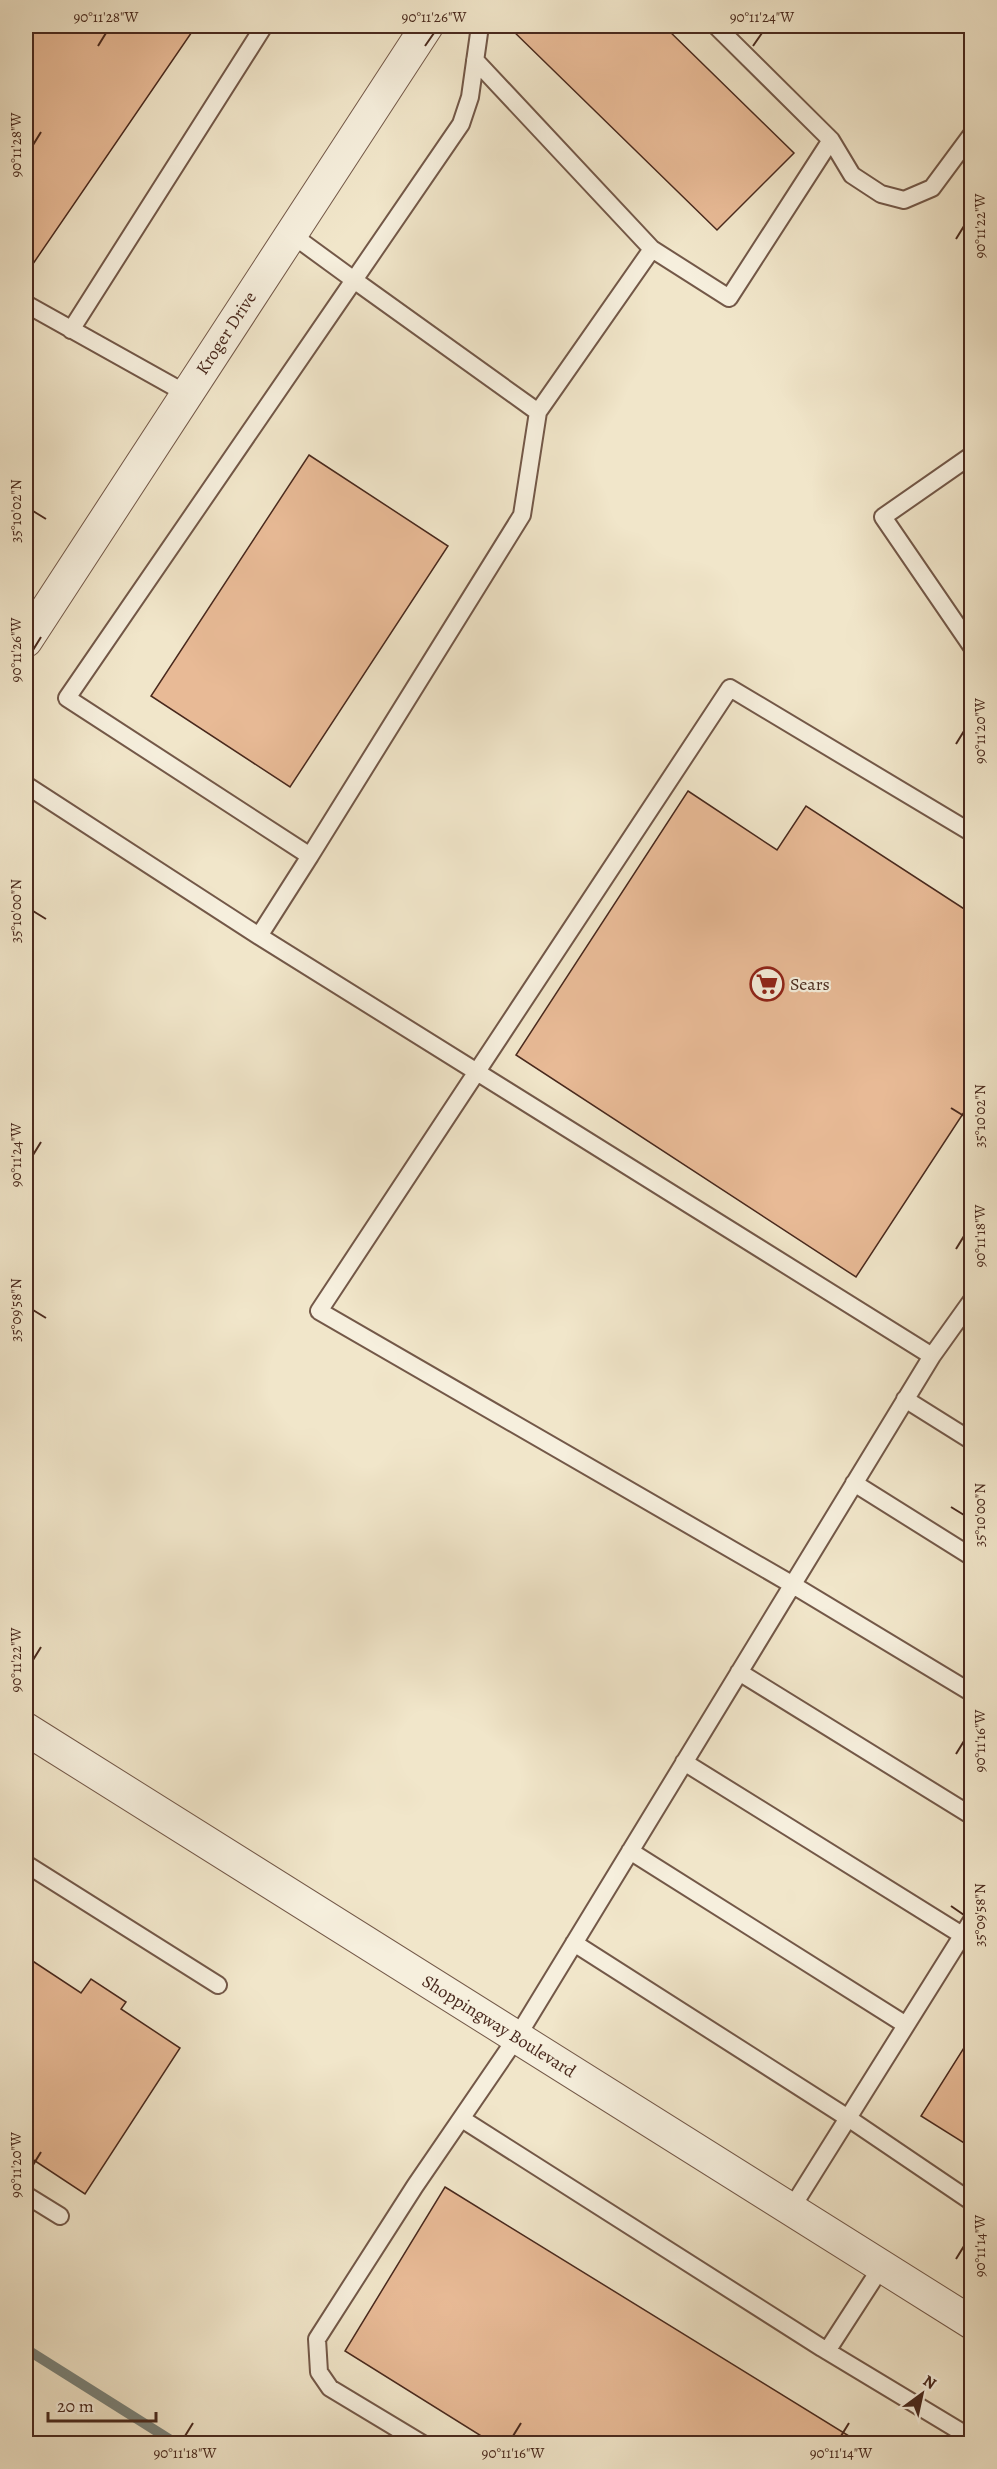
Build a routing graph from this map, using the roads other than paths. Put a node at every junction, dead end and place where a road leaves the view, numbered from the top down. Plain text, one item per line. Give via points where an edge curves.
1 (264, 26) edge
2 (427, 26) edge
3 (480, 26) edge
4 (717, 26) edge
5 (475, 60) junction
6 (972, 134) edge
7 (831, 140) junction
8 (291, 234) junction
9 (652, 249) junction
10 (354, 280) junction
11 (26, 304) edge
12 (71, 330) junction
13 (187, 394) junction
14 (538, 412) junction
15 (972, 455) edge
16 (26, 641) edge
17 (972, 647) edge
18 (26, 785) edge
19 (972, 833) edge
20 (309, 856) junction
21 (259, 936) junction
22 (477, 1072) junction
23 (971, 1301) edge
24 (932, 1356) junction
25 (905, 1399) junction
26 (972, 1441) edge
27 (854, 1483) junction
28 (972, 1557) edge
29 (793, 1585) junction
30 (739, 1672) junction
31 (972, 1693) edge
32 (26, 1730) edge
33 (684, 1762) junction
34 (972, 1816) edge
35 (630, 1851) junction
36 (26, 1864) edge
37 (972, 1920) edge
38 (962, 1935) junction
39 (574, 1942) junction
40 (218, 1985) dead end
41 (906, 2025) junction
42 (517, 2037) junction
43 (848, 2118) junction
44 (462, 2119) junction
45 (26, 2195) edge
46 (972, 2202) edge
47 (791, 2209) junction
48 (60, 2216) dead end
49 (882, 2266) junction
50 (972, 2323) edge
51 (827, 2351) junction
52 (423, 2444) edge
53 (963, 2444) edge

1 - 12 lane
2 - 8 street, Kroger Drive
3 - 5 lane
4 - 7 lane
5 - 9 lane
5 - 10 lane via 470,97 461,124
6 - 7 lane via 932,188 904,200 881,194 852,175
7 - 9 lane via 729,297
8 - 10 lane
8 - 13 street, Kroger Drive
9 - 14 lane
10 - 14 lane
10 - 20 lane via 67,698
11 - 12 lane
12 - 13 lane
13 - 16 street, Kroger Drive
14 - 20 lane via 522,515
15 - 17 lane via 883,517
18 - 21 lane
19 - 22 lane via 730,688
20 - 21 lane
21 - 22 lane
22 - 24 lane
22 - 29 lane via 319,1311
23 - 24 lane
24 - 25 lane
25 - 26 lane
25 - 27 lane
27 - 28 lane
27 - 29 lane
29 - 30 lane
29 - 31 lane
30 - 33 lane
30 - 34 lane
32 - 42 street, Shoppingway Boulevard
33 - 35 lane
33 - 38 lane
35 - 39 lane
35 - 41 lane
36 - 40 lane
37 - 38 lane
38 - 41 lane
39 - 42 lane
39 - 43 lane
41 - 43 lane
42 - 44 lane
42 - 47 street, Shoppingway Boulevard
43 - 46 lane
43 - 47 lane
44 - 51 lane
44 - 52 lane via 317,2339 319,2372 330,2388
45 - 48 lane
47 - 49 street, Shoppingway Boulevard
49 - 50 street, Shoppingway Boulevard
49 - 51 lane
51 - 53 lane via 968,2436

